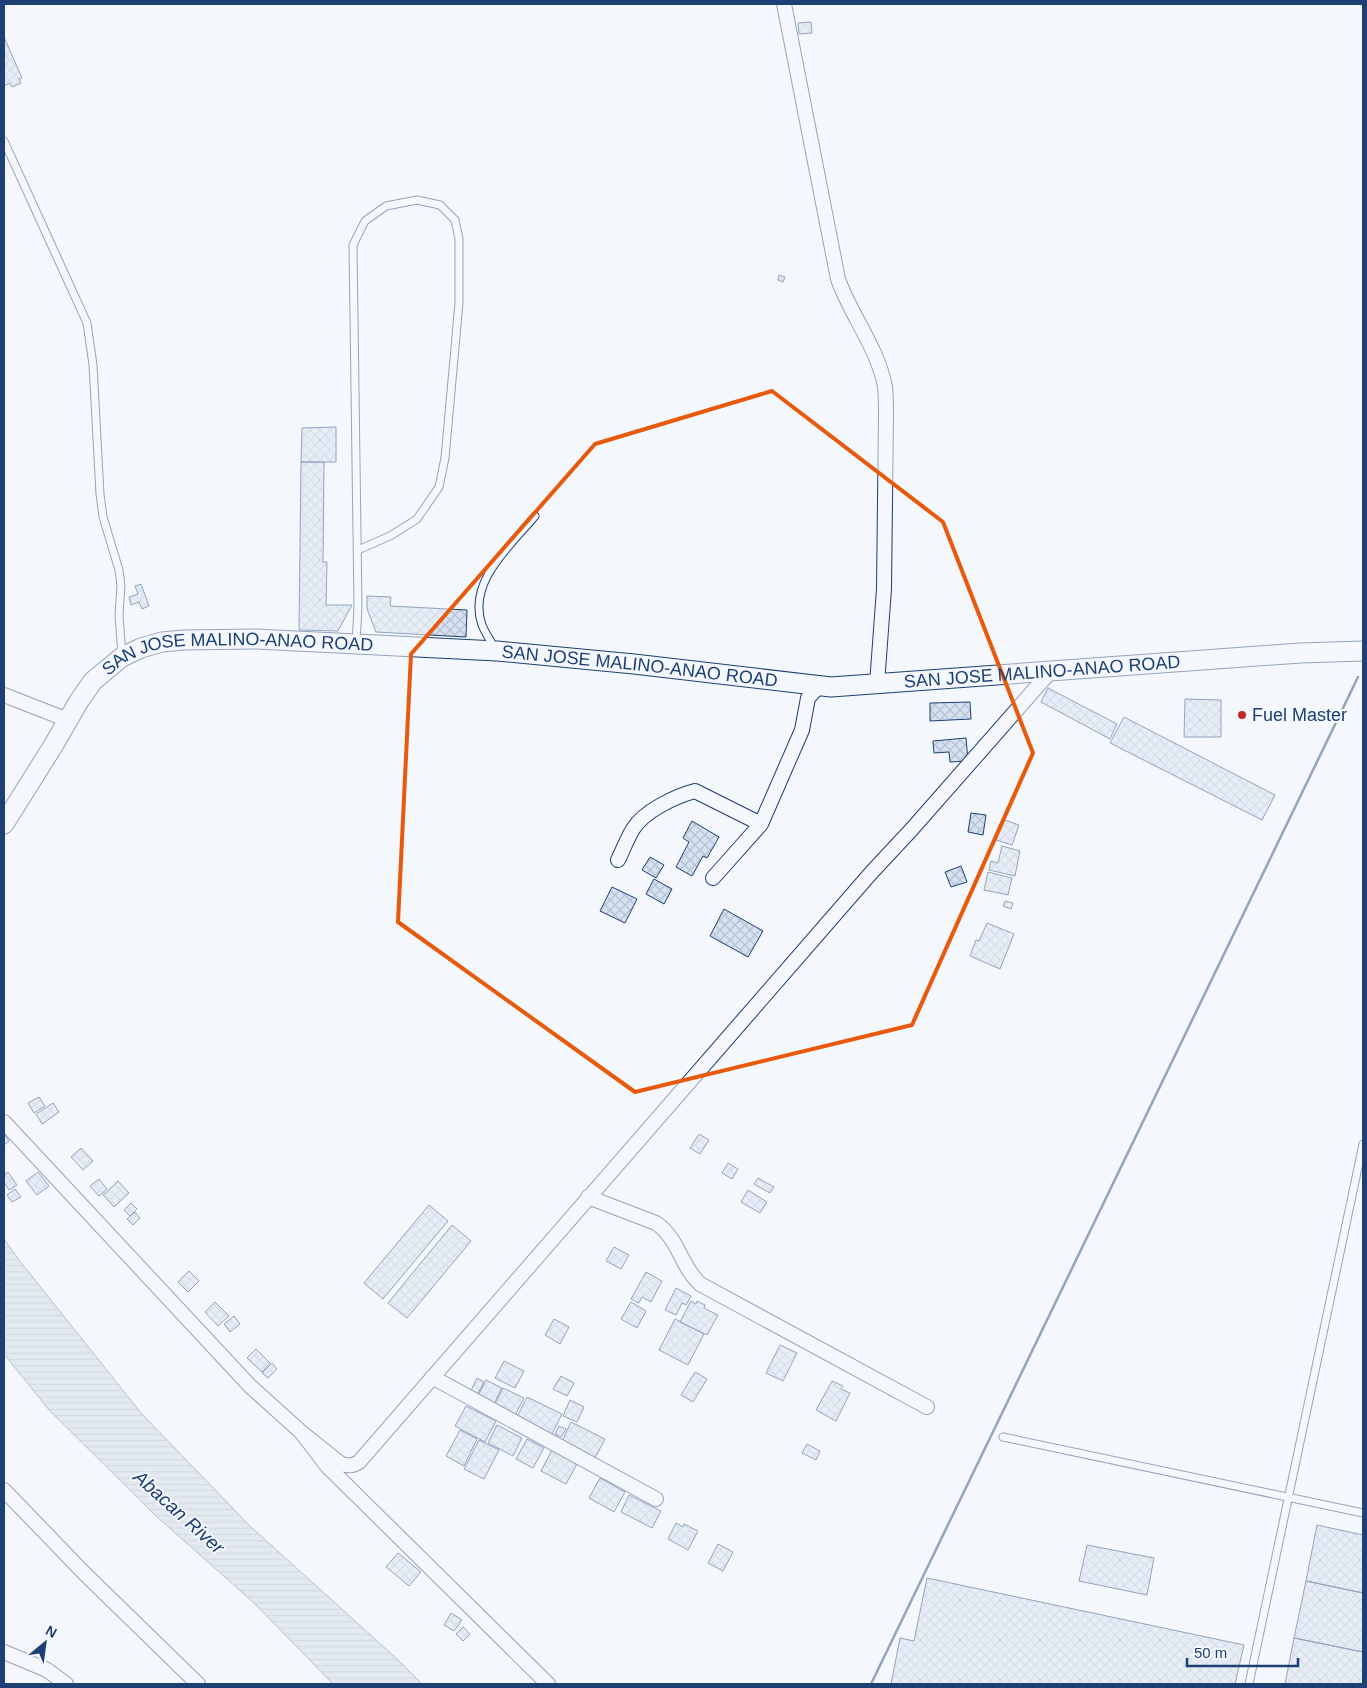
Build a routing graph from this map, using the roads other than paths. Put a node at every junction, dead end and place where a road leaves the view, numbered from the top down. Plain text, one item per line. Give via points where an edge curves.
1 (784, 4) edge
2 (4, 141) edge
3 (535, 516) dead end
4 (358, 550) junction
5 (356, 644) junction
6 (496, 651) junction
7 (1363, 651) edge
8 (122, 657) junction
9 (1050, 672) junction
10 (877, 684) junction
11 (820, 685) junction
12 (4, 694) edge
13 (68, 720) junction
14 (4, 824) edge
15 (761, 824) junction
16 (618, 860) dead end
17 (713, 878) dead end
18 (4, 1122) edge
19 (1363, 1144) edge
20 (588, 1197) junction
21 (432, 1377) junction
22 (927, 1407) dead end
23 (301, 1432) junction
24 (1003, 1437) dead end
25 (4, 1490) edge
26 (1289, 1498) junction
27 (656, 1499) dead end
28 (1363, 1513) edge
29 (4, 1652) edge
30 (66, 1684) edge
31 (198, 1684) edge
32 (548, 1684) edge
33 (1249, 1684) edge

1 - 10 street via 838,279 844,297 871,346 885,387 884,589
2 - 8 lane via 86,323 93,365 103,517 121,585
3 - 6 lane via 482,584 479,601 482,624
4 - 4 lane via 354,245 365,221 386,206 416,200 440,205 455,220 460,239 459,303 445,458 439,487 417,519
4 - 5 lane
5 - 6 main road, SAN JOSE MALINO-ANAO ROAD
5 - 8 main road, SAN JOSE MALINO-ANAO ROAD via 256,639 184,640 148,646
6 - 11 main road, SAN JOSE MALINO-ANAO ROAD
7 - 9 main road, SAN JOSE MALINO-ANAO ROAD via 1290,653
8 - 13 main road, SAN JOSE MALINO-ANAO ROAD via 93,681
9 - 10 main road, SAN JOSE MALINO-ANAO ROAD
9 - 20 street
10 - 11 main road, SAN JOSE MALINO-ANAO ROAD
11 - 15 street via 808,698 802,730
12 - 13 street
13 - 14 main road, SAN JOSE MALINO-ANAO ROAD
15 - 16 street via 695,791 641,819
15 - 17 street
18 - 23 street via 244,1379
19 - 26 lane
20 - 21 street
20 - 22 street via 665,1229 700,1284
21 - 23 street via 354,1465 341,1464
21 - 27 street
23 - 32 street via 327,1466
24 - 26 lane
25 - 31 street
26 - 28 lane
26 - 33 lane
29 - 30 street via 47,1670

